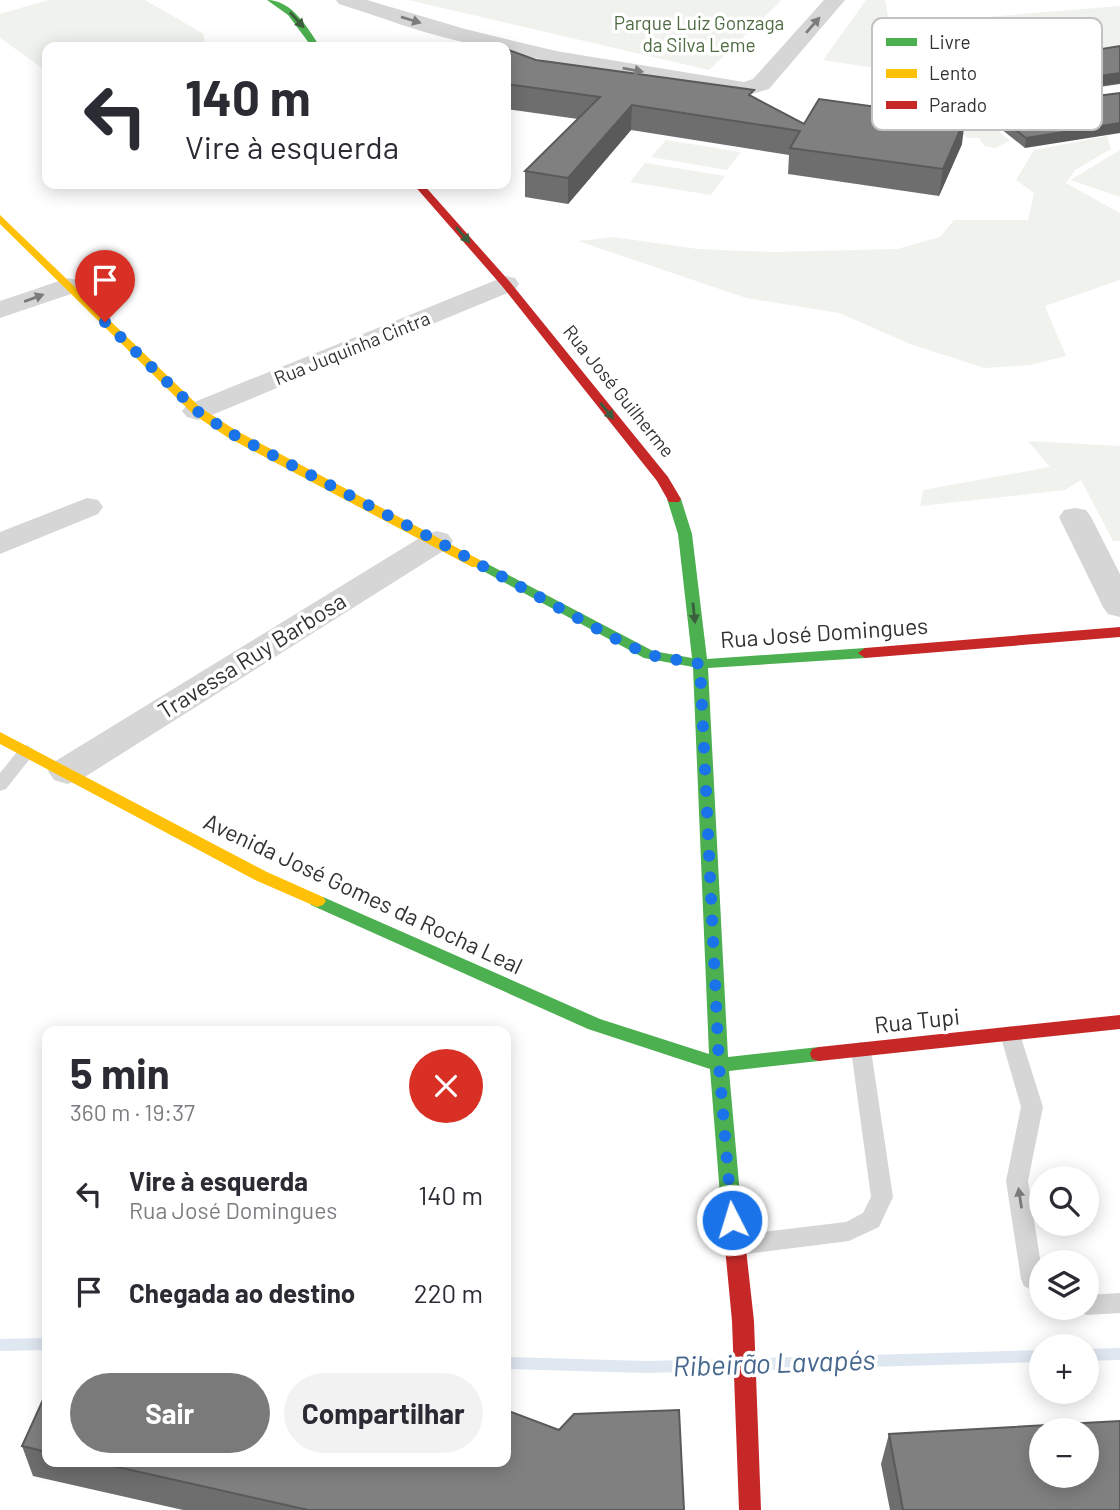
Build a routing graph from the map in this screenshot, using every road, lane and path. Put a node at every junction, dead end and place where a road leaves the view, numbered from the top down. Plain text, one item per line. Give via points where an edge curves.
1 (271, 0) edge
2 (346, 0) edge
3 (835, 0) edge
4 (313, 42) edge
5 (493, 42) edge
6 (511, 46) edge
7 (746, 68) dead end
8 (729, 87) junction
9 (422, 189) edge
10 (0, 218) edge
11 (506, 284) junction
12 (68, 286) junction
13 (0, 310) edge
14 (197, 411) junction
15 (87, 508) dead end
16 (1075, 517) dead end
17 (437, 541) junction
18 (0, 544) edge
19 (1120, 607) edge
20 (1120, 632) edge
21 (700, 664) junction
22 (0, 737) edge
23 (27, 751) junction
24 (67, 771) junction
25 (0, 785) edge
26 (1120, 1022) edge
27 (1010, 1034) junction
28 (861, 1050) junction
29 (719, 1065) junction
30 (734, 1245) junction
31 (1029, 1259) edge
32 (1120, 1303) edge
33 (1099, 1304) edge
34 (750, 1510) edge

1 -> 4 street via 297,18
2 -> 5 street
8 -> 3 street via 761,84
6 -> 8 street
7 - 8 street
9 -> 11 street, Rua José Guilherme
10 - 12 street, Rua José Domingues
11 - 14 street, Rua Juquinha Cintra
11 -> 21 street, Rua José Guilherme via 663,480 678,506
13 -> 12 street
12 - 14 street, Rua José Domingues
14 - 17 street, Rua José Domingues via 232,434
15 - 18 street
16 - 19 street
17 - 21 street, Rua José Domingues via 625,644 649,655
17 - 24 street, Travessa Ruy Barbosa
20 - 21 street, Rua José Domingues
21 - 29 street, Rua José Guilherme
22 - 23 street, Avenida José Gomes da Rocha Leal
23 - 24 street, Avenida José Gomes da Rocha Leal
23 - 25 lane
24 - 29 street, Avenida José Gomes da Rocha Leal via 261,876 450,962 594,1024
26 - 27 street, Rua Tupi
27 - 28 street, Rua Tupi
31 -> 27 lane via 1017,1181 1032,1107
28 - 29 street, Rua Tupi
28 - 30 lane via 882,1197 871,1220 849,1231
29 - 30 street, Rua José Guilherme
30 - 34 street, Rua José Guilherme via 748,1400
32 - 33 lane

